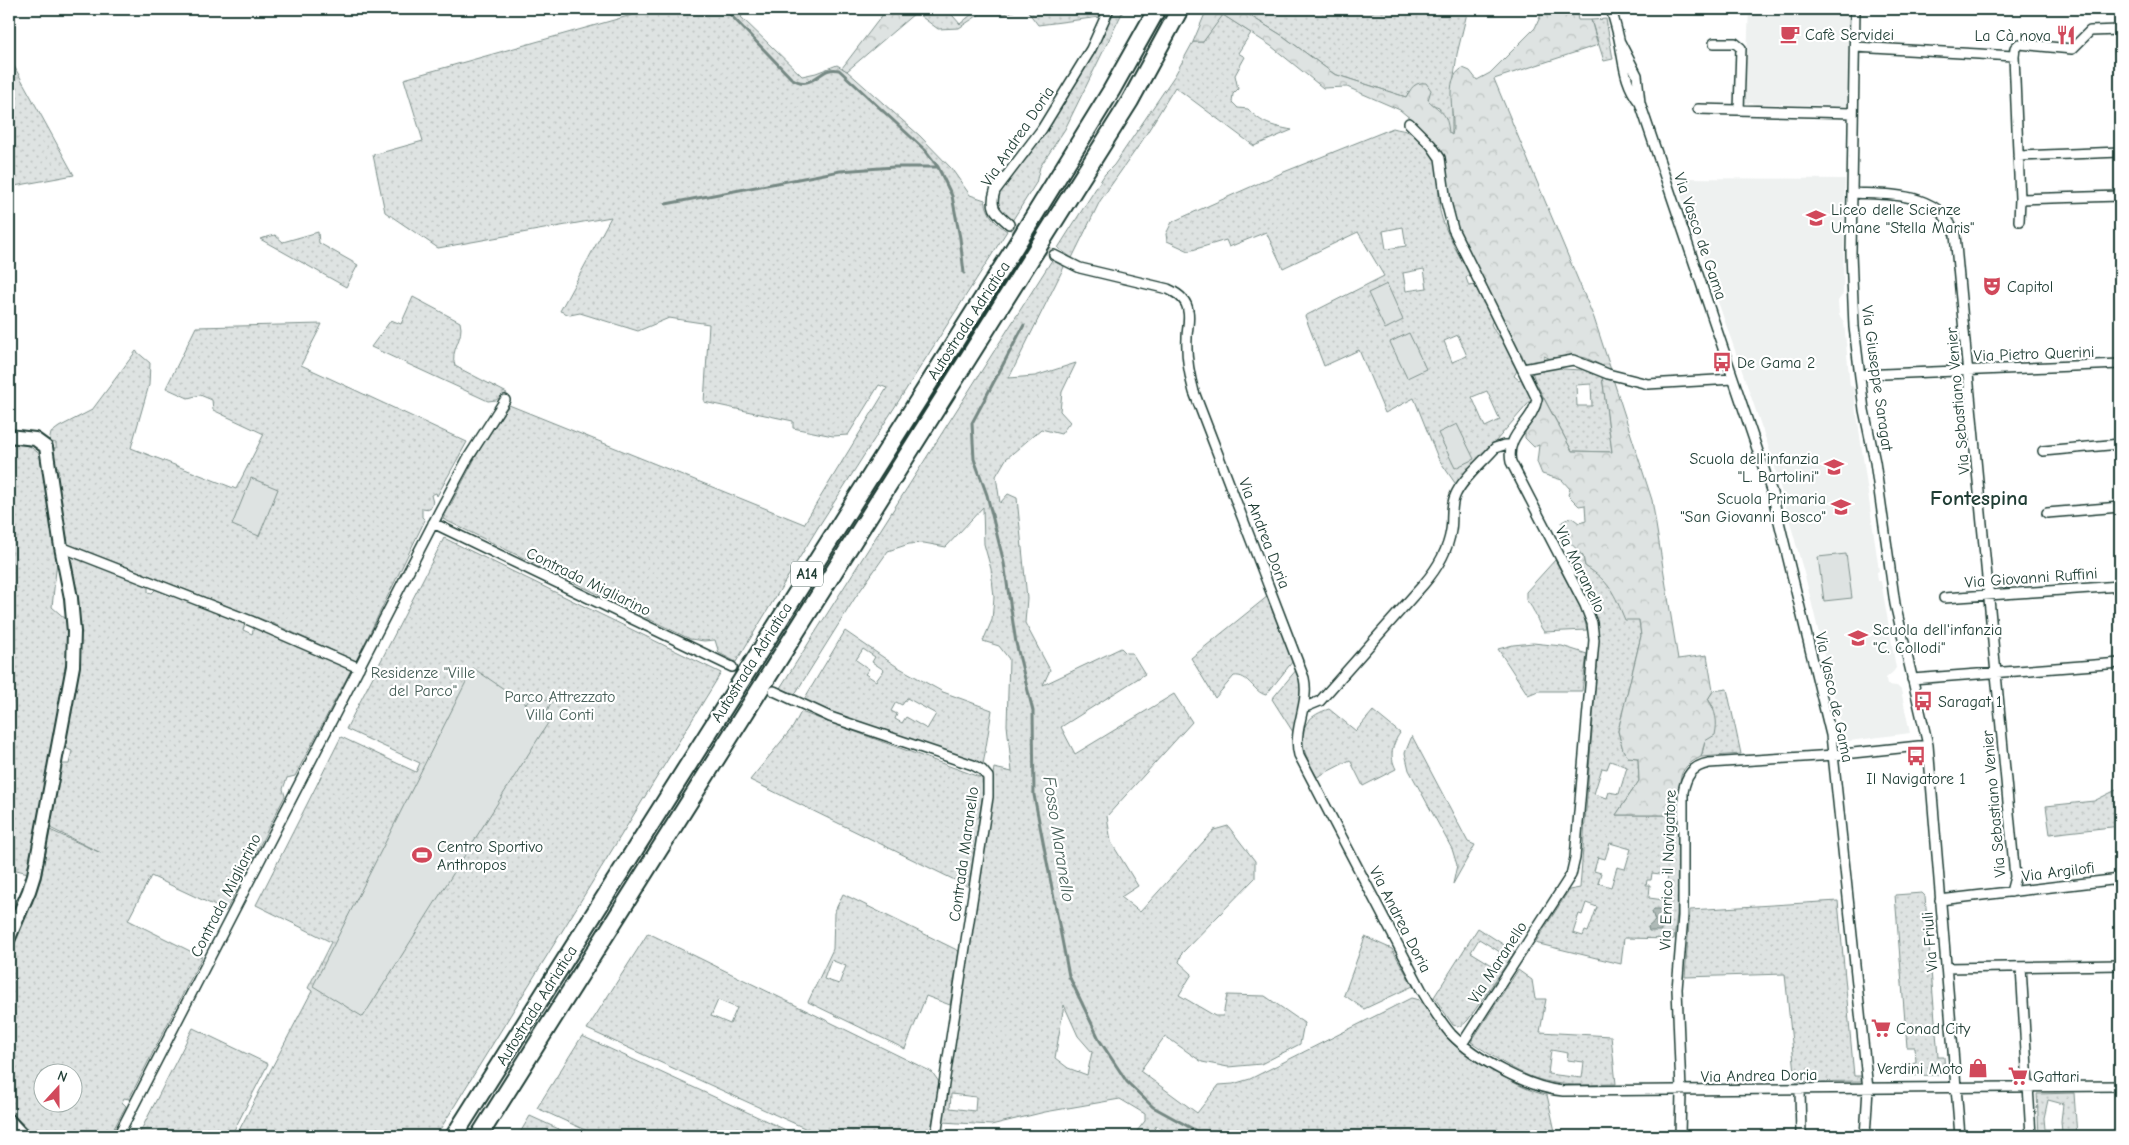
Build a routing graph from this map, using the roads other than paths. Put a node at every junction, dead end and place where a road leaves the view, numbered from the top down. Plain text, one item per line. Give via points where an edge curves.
1 (1109, 9) edge
2 (1157, 9) edge
3 (1180, 9) edge
4 (1611, 9) edge
5 (1855, 9) edge
6 (2120, 30) edge
7 (1714, 43) dead end
8 (1855, 47) junction
9 (2014, 56) junction
10 (1698, 109) dead end
11 (1739, 110) junction
12 (1853, 113) junction
13 (1409, 122) dead end
14 (2120, 152) edge
15 (2018, 156) junction
16 (1852, 193) junction
17 (2120, 196) edge
18 (2020, 199) junction
19 (2019, 221) dead end
20 (1009, 224) tunnel mouth
21 (1054, 255) tunnel mouth
22 (2120, 364) edge
23 (1523, 369) junction
24 (1969, 370) junction
25 (1860, 375) junction
26 (1733, 380) junction
27 (505, 400) dead end
28 (9, 436) edge
29 (2120, 444) edge
30 (1511, 445) junction
31 (2043, 451) dead end
32 (2120, 507) edge
33 (2047, 513) dead end
34 (433, 523) junction
35 (61, 547) junction
36 (2120, 586) edge
37 (1990, 595) junction
38 (1944, 598) dead end
39 (2120, 663) edge
40 (732, 666) tunnel mouth
41 (359, 668) junction
42 (1997, 673) junction
43 (1912, 678) junction
44 (774, 692) tunnel mouth
45 (1303, 708) junction
46 (1928, 745) junction
47 (1834, 755) junction
48 (2120, 879) edge
49 (2011, 892) junction
50 (1940, 900) junction
51 (9, 938) edge
52 (2120, 965) edge
53 (2021, 967) junction
54 (1946, 968) junction
55 (1462, 1044) junction
56 (2120, 1086) edge
57 (2028, 1087) junction
58 (1955, 1088) junction
59 (1868, 1089) junction
60 (1800, 1090) junction
61 (1681, 1091) junction
62 (9, 1121) edge
63 (23, 1136) edge
64 (118, 1136) edge
65 (454, 1136) edge
66 (479, 1136) edge
67 (936, 1136) edge
68 (1680, 1136) edge
69 (1801, 1136) edge
70 (1865, 1136) edge
71 (1960, 1136) edge
72 (2031, 1136) edge

1 - 20 street, Via Andrea Doria via 1091,49 1042,129 995,191 993,206
2 - 65 highway, Autostrada Adriatica / A14 via 1111,91 1013,250
3 - 66 highway, Autostrada Adriatica / A14 via 1114,125
4 - 26 street, Via Vasco de Gama via 1628,83 1640,103
5 - 8 street, Via Giuseppe Saragat
6 - 9 street via 2090,32 2072,49 2024,44 2017,46
7 - 11 street via 1735,43 1741,48
8 - 9 street
8 - 12 street, Via Giuseppe Saragat
9 - 15 street
10 - 11 street
11 - 12 street
12 - 16 street, Via Giuseppe Saragat
13 - 23 street via 1440,158 1453,229
14 - 15 street
15 - 18 street
16 - 24 street, Via Sebastiano Venier via 1912,198 1936,209 1950,222 1955,234
16 - 25 street, Via Giuseppe Saragat via 1851,277
17 - 18 street
18 - 19 street
21 - 45 street, Via Andrea Doria via 1080,268 1168,288 1185,301 1188,310 1188,372 1304,678 1306,695
22 - 24 street, Via Pietro Querini
23 - 26 street via 1573,360 1608,374 1648,384
23 - 30 street via 1538,399
24 - 25 street, Via Pietro Querini
24 - 37 street, Via Sebastiano Venier
25 - 43 street, Via Giuseppe Saragat via 1895,604
26 - 47 street, Via Vasco de Gama via 1772,493
27 - 34 street, Contrada Migliarino via 468,458
28 - 35 street via 35,439 46,446
29 - 31 street
30 - 45 street via 1495,448 1456,494 1449,540 1424,586 1320,701
30 - 55 street, Via Maranello via 1514,469 1585,605 1594,640 1571,875
32 - 33 street
34 - 40 street, Contrada Migliarino
34 - 41 street, Contrada Migliarino
35 - 41 street via 251,621
35 - 51 street via 71,598 73,666 34,874
36 - 37 street, Via Giovanni Ruffini
37 - 38 street, Via Giovanni Ruffini
37 - 42 street, Via Sebastiano Venier
39 - 42 street
41 - 64 street, Contrada Migliarino
42 - 43 street
42 - 49 street, Via Sebastiano Venier via 2016,877
43 - 46 street, Via Giuseppe Saragat
44 - 67 street, Contrada Maranello via 839,720 973,765 988,776 988,797
45 - 55 street, Via Andrea Doria via 1296,740 1299,755 1420,989 1441,1022
46 - 47 street, Via Enrico il Navigatore
46 - 50 street, Via Friuli
47 - 59 street, Via Vasco de Gama
47 - 61 street, Via Enrico il Navigatore via 1709,763 1694,768 1684,782 1683,916 1677,989
48 - 49 street, Via Argilofi
49 - 50 street, Via Argilofi
50 - 54 street, Via Friuli
52 - 53 street
53 - 54 street
53 - 57 street
54 - 58 street, Via Friuli
55 - 61 street, Via Andrea Doria via 1519,1079 1551,1090
56 - 57 street, Via Andrea Doria
57 - 58 street, Via Andrea Doria
57 - 72 street
58 - 59 street, Via Andrea Doria
58 - 71 street, Via Friuli
59 - 60 street, Via Andrea Doria
59 - 70 street, Via Vasco de Gama
60 - 61 street, Via Andrea Doria
60 - 69 street
61 - 68 street, Via Enrico il Navigatore
62 - 63 street

